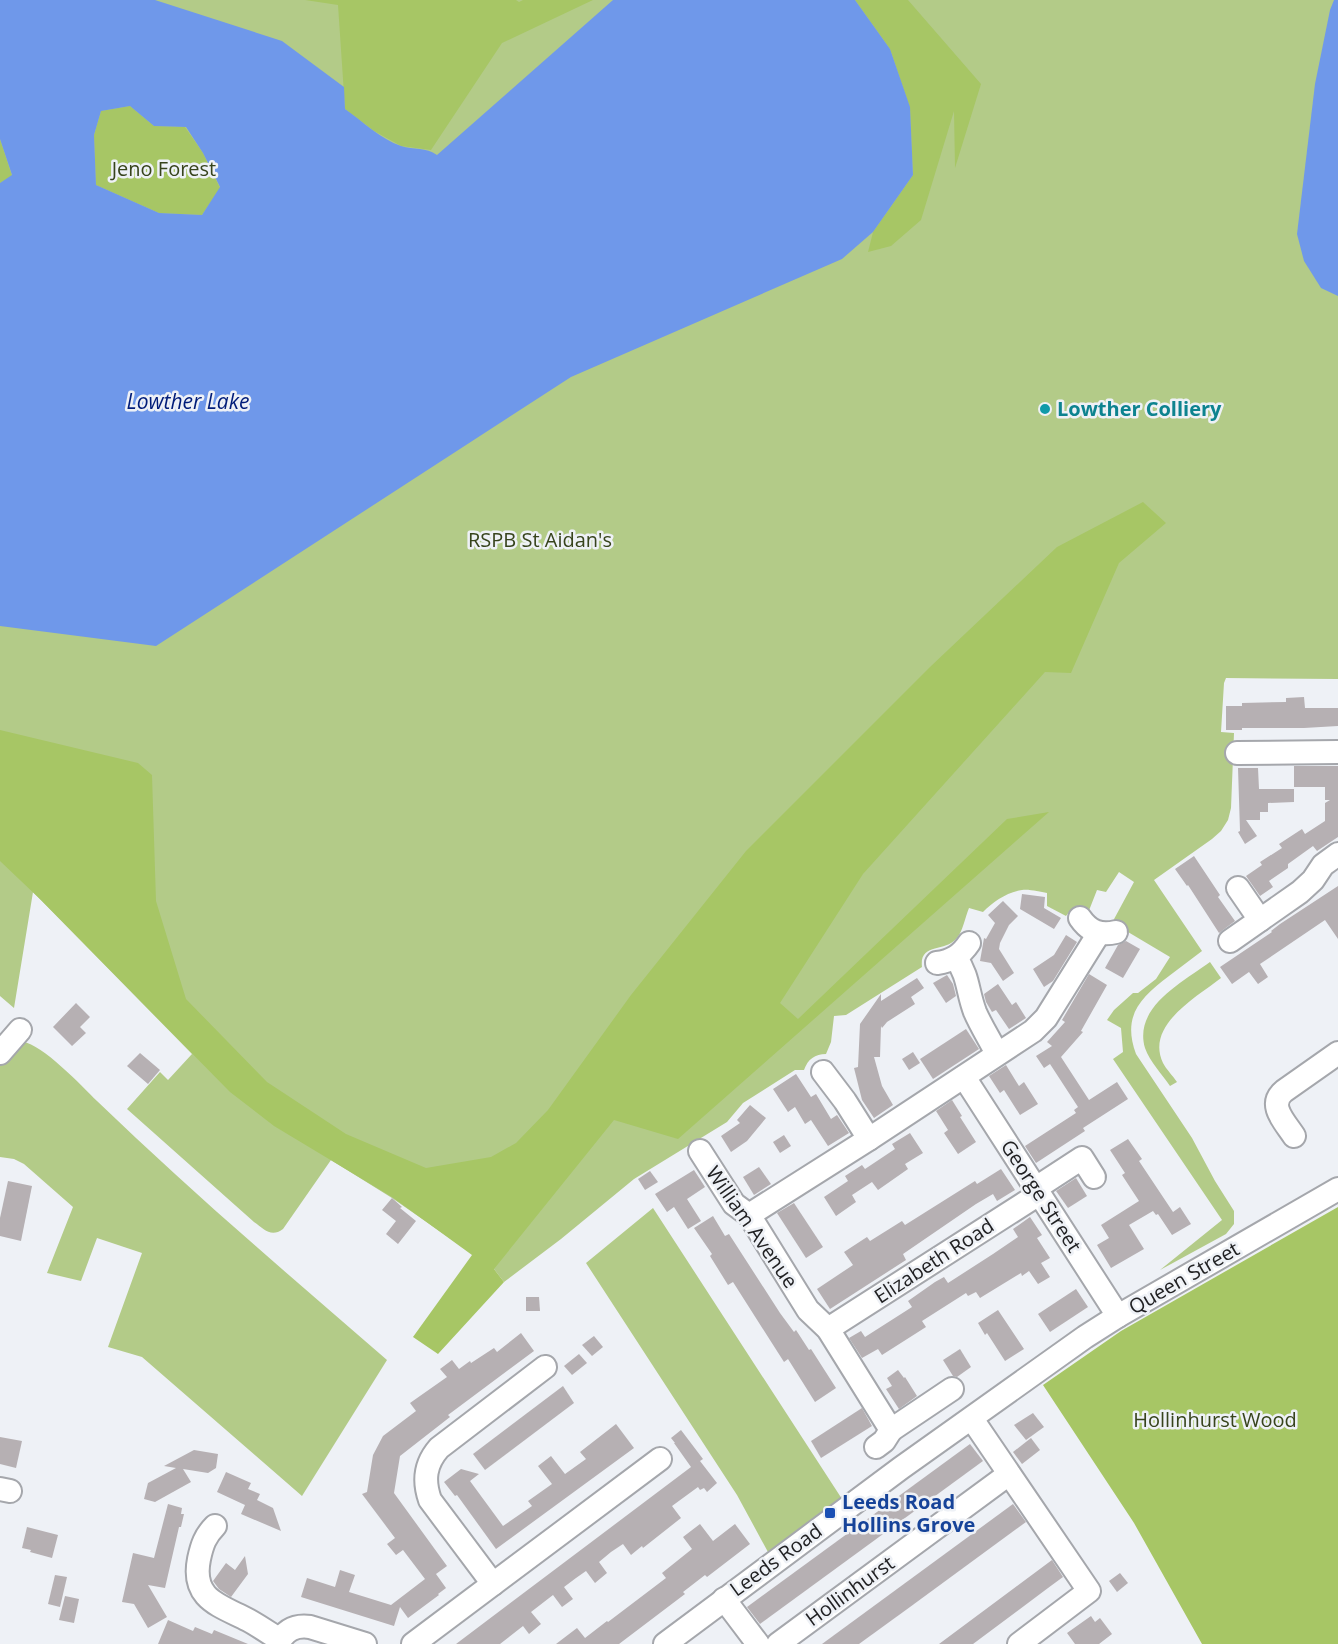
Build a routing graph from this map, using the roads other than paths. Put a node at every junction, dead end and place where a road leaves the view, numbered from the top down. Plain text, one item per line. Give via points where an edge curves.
1 (1338, 752) edge
2 (1237, 753) dead end
3 (1338, 854) edge
4 (1238, 888) dead end
5 (1080, 918) dead end
6 (1260, 920) junction
7 (1230, 941) dead end
8 (954, 955) dead end
9 (20, 1030) dead end
10 (0, 1053) edge
11 (1338, 1053) edge
12 (997, 1054) junction
13 (823, 1072) dead end
14 (964, 1077) junction
15 (1294, 1136) dead end
16 (869, 1139) junction
17 (700, 1151) dead end
18 (1092, 1161) dead end
19 (1338, 1189) edge
20 (1038, 1191) junction
21 (749, 1215) junction
22 (1118, 1316) junction
23 (828, 1329) junction
24 (545, 1368) dead end
25 (1035, 1373) joint
26 (952, 1389) dead end
27 (972, 1419) junction
28 (660, 1458) dead end
29 (1009, 1474) junction
30 (215, 1526) dead end
31 (493, 1584) junction
32 (724, 1599) junction
33 (279, 1642) edge
34 (365, 1644) edge
35 (413, 1644) edge
36 (664, 1644) edge
37 (758, 1644) edge
38 (778, 1644) edge
39 (1018, 1644) edge

1 - 2 street
3 - 6 street via 1300,892
4 - 6 street
5 - 12 street via 1086,926 1107,933 1046,1018
6 - 7 street
8 - 12 street
9 - 10 street
11 - 15 street via 1277,1099 1277,1108
12 - 14 street
13 - 16 street
14 - 16 street
14 - 20 street, George Street
16 - 21 street
17 - 21 street, William Avenue via 734,1204
18 - 20 street, Elizabeth Road
19 - 22 street, Queen Street
20 - 22 street, George Street
20 - 23 street, Elizabeth Road
21 - 23 street, William Avenue via 808,1310
22 - 25 street, Queen Street
23 - 26 street, William Avenue via 884,1438
24 - 31 street via 439,1448 427,1467 430,1500
25 - 27 street, Leeds Road
27 - 29 street
27 - 32 street, Leeds Road
28 - 31 street
29 - 38 street, Hollinhurst
29 - 39 street via 1089,1592
30 - 33 street via 203,1542 198,1583 213,1602 256,1624
31 - 35 street
32 - 36 street, Leeds Road
32 - 37 street
33 - 34 street via 285,1633 301,1626

